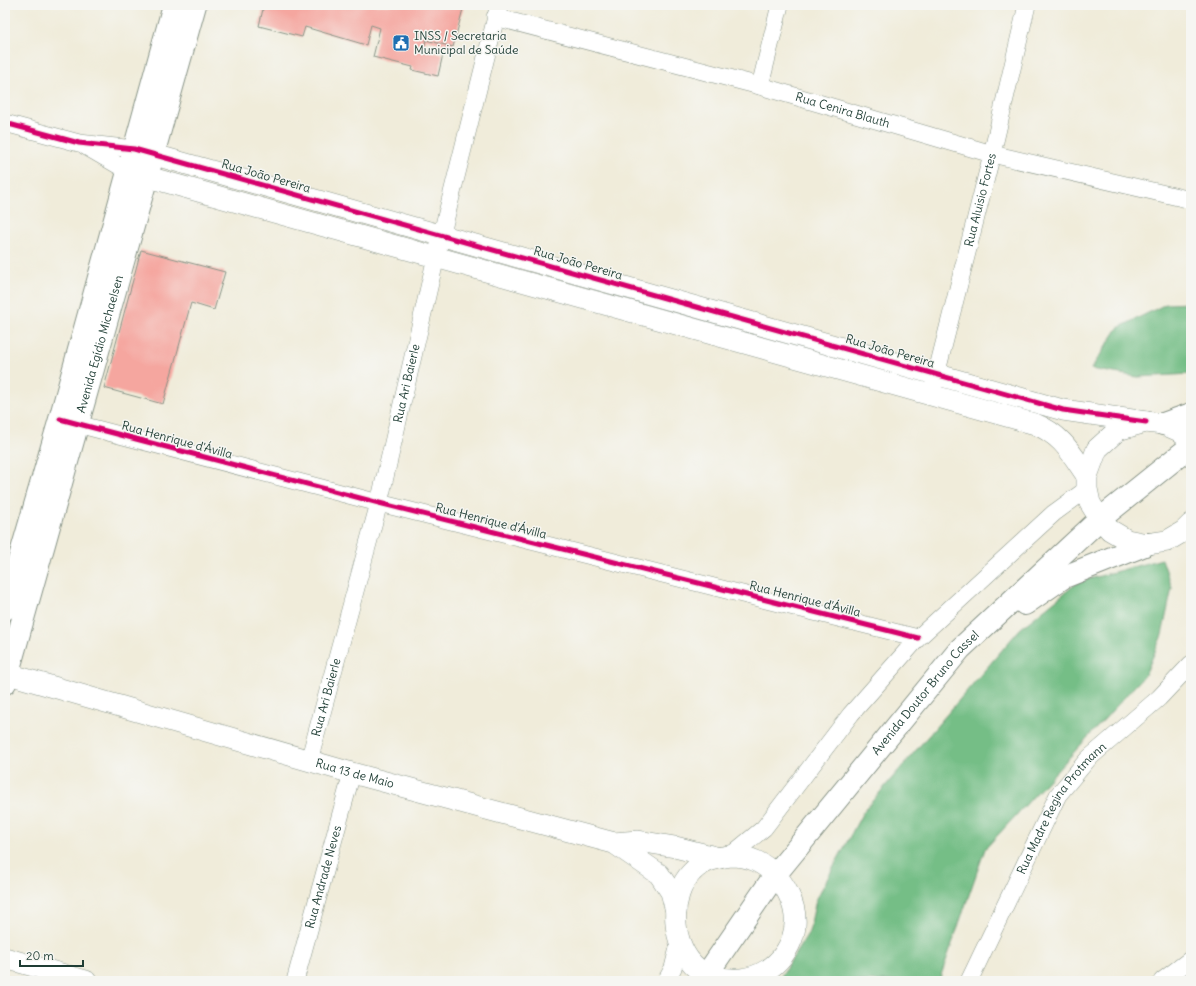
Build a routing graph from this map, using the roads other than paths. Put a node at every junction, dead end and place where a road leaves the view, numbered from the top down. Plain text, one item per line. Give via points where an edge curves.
1 (174, 5) edge
2 (194, 5) edge
3 (780, 5) edge
4 (1027, 5) edge
5 (497, 11) edge
6 (760, 86) junction
7 (5, 123) edge
8 (79, 143) junction
9 (144, 152) junction
10 (992, 154) junction
11 (137, 174) junction
12 (1191, 200) edge
13 (442, 235) junction
14 (436, 257) junction
15 (937, 374) junction
16 (931, 395) junction
17 (1191, 414) edge
18 (69, 422) junction
19 (1154, 424) junction
20 (1191, 441) edge
21 (1191, 446) edge
22 (1087, 483) junction
23 (379, 503) junction
24 (1100, 519) junction
25 (1189, 532) edge
26 (1147, 544) junction
27 (5, 609) edge
28 (918, 638) junction
29 (960, 649) junction
30 (1191, 664) edge
31 (6, 677) edge
32 (309, 761) junction
33 (352, 773) junction
34 (614, 843) junction
35 (725, 857) junction
36 (775, 875) junction
37 (676, 911) junction
38 (680, 940) junction
39 (5, 958) edge
40 (1191, 959) edge
41 (705, 977) edge
42 (86, 981) edge
43 (295, 981) edge
44 (666, 981) edge
45 (969, 981) edge
46 (1162, 981) edge

1 - 9 main road, Avenida Egídio Michaelsen
2 - 9 main road, Avenida Egídio Michaelsen
3 - 6 street
4 - 10 street, Rua Aluisio Fortes
5 - 6 street, Rua Cenira Blauth
5 - 13 street, Rua Ari Baierle
6 - 10 street, Rua Cenira Blauth
7 - 8 street, Rua João Pereira
8 - 9 street, Rua João Pereira
8 - 11 street, Rua João Pereira
9 - 11 main road, Avenida Egídio Michaelsen
9 - 13 street, Rua João Pereira
10 - 12 street, Rua Cenira Blauth
10 - 15 street, Rua Aluisio Fortes
11 - 14 street, Rua João Pereira
11 - 18 main road, Avenida Egídio Michaelsen
13 - 14 street, Rua Ari Baierle
13 - 15 street, Rua João Pereira
14 - 16 street, Rua João Pereira
14 - 23 street, Rua Ari Baierle
15 - 16 street, Rua Aluisio Fortes
15 - 19 street, Rua João Pereira via 1063,410
16 - 22 street, Rua João Pereira via 1047,429 1066,445
17 - 19 main road
18 - 23 street, Rua Henrique d'Ávilla
18 - 27 main road, Avenida Egídio Michaelsen
18 - 31 main road, Avenida Egídio Michaelsen
19 - 20 street, Rua João Pereira via 1179,431
19 - 22 street via 1118,430 1097,449
21 - 24 main road, Avenida Doutor Bruno Cassel
22 - 24 street, Rua João Pereira via 1090,503
22 - 28 street
23 - 28 street, Rua Henrique d'Ávilla
23 - 32 street, Rua Ari Baierle
24 - 26 street, Rua João Pereira via 1110,530 1127,540
24 - 29 main road, Avenida Doutor Bruno Cassel
25 - 26 street, Rua João Pereira via 1167,541
26 - 29 main road via 1064,576
28 - 35 street via 851,714 764,828
29 - 36 main road, Avenida Doutor Bruno Cassel
30 - 45 street, Rua Madre Regina Protmann via 1159,698 1088,759 1058,795
31 - 32 street, Rua 13 de Maio
32 - 33 street, Rua 13 de Maio
33 - 34 street, Rua 13 de Maio
33 - 43 street, Rua Andrade Neves
34 - 35 street via 638,841
34 - 37 street, Rua 13 de Maio via 658,874 671,892
35 - 36 street via 743,856 755,860
35 - 37 street via 709,860 692,872 680,890
36 - 41 main road, Avenida Doutor Bruno Cassel
36 - 41 street via 786,888 793,904 795,921 792,938 784,954 773,966 758,975 741,980
37 - 38 street
38 - 41 street via 690,960
38 - 44 street via 673,968
39 - 42 street
40 - 46 street

